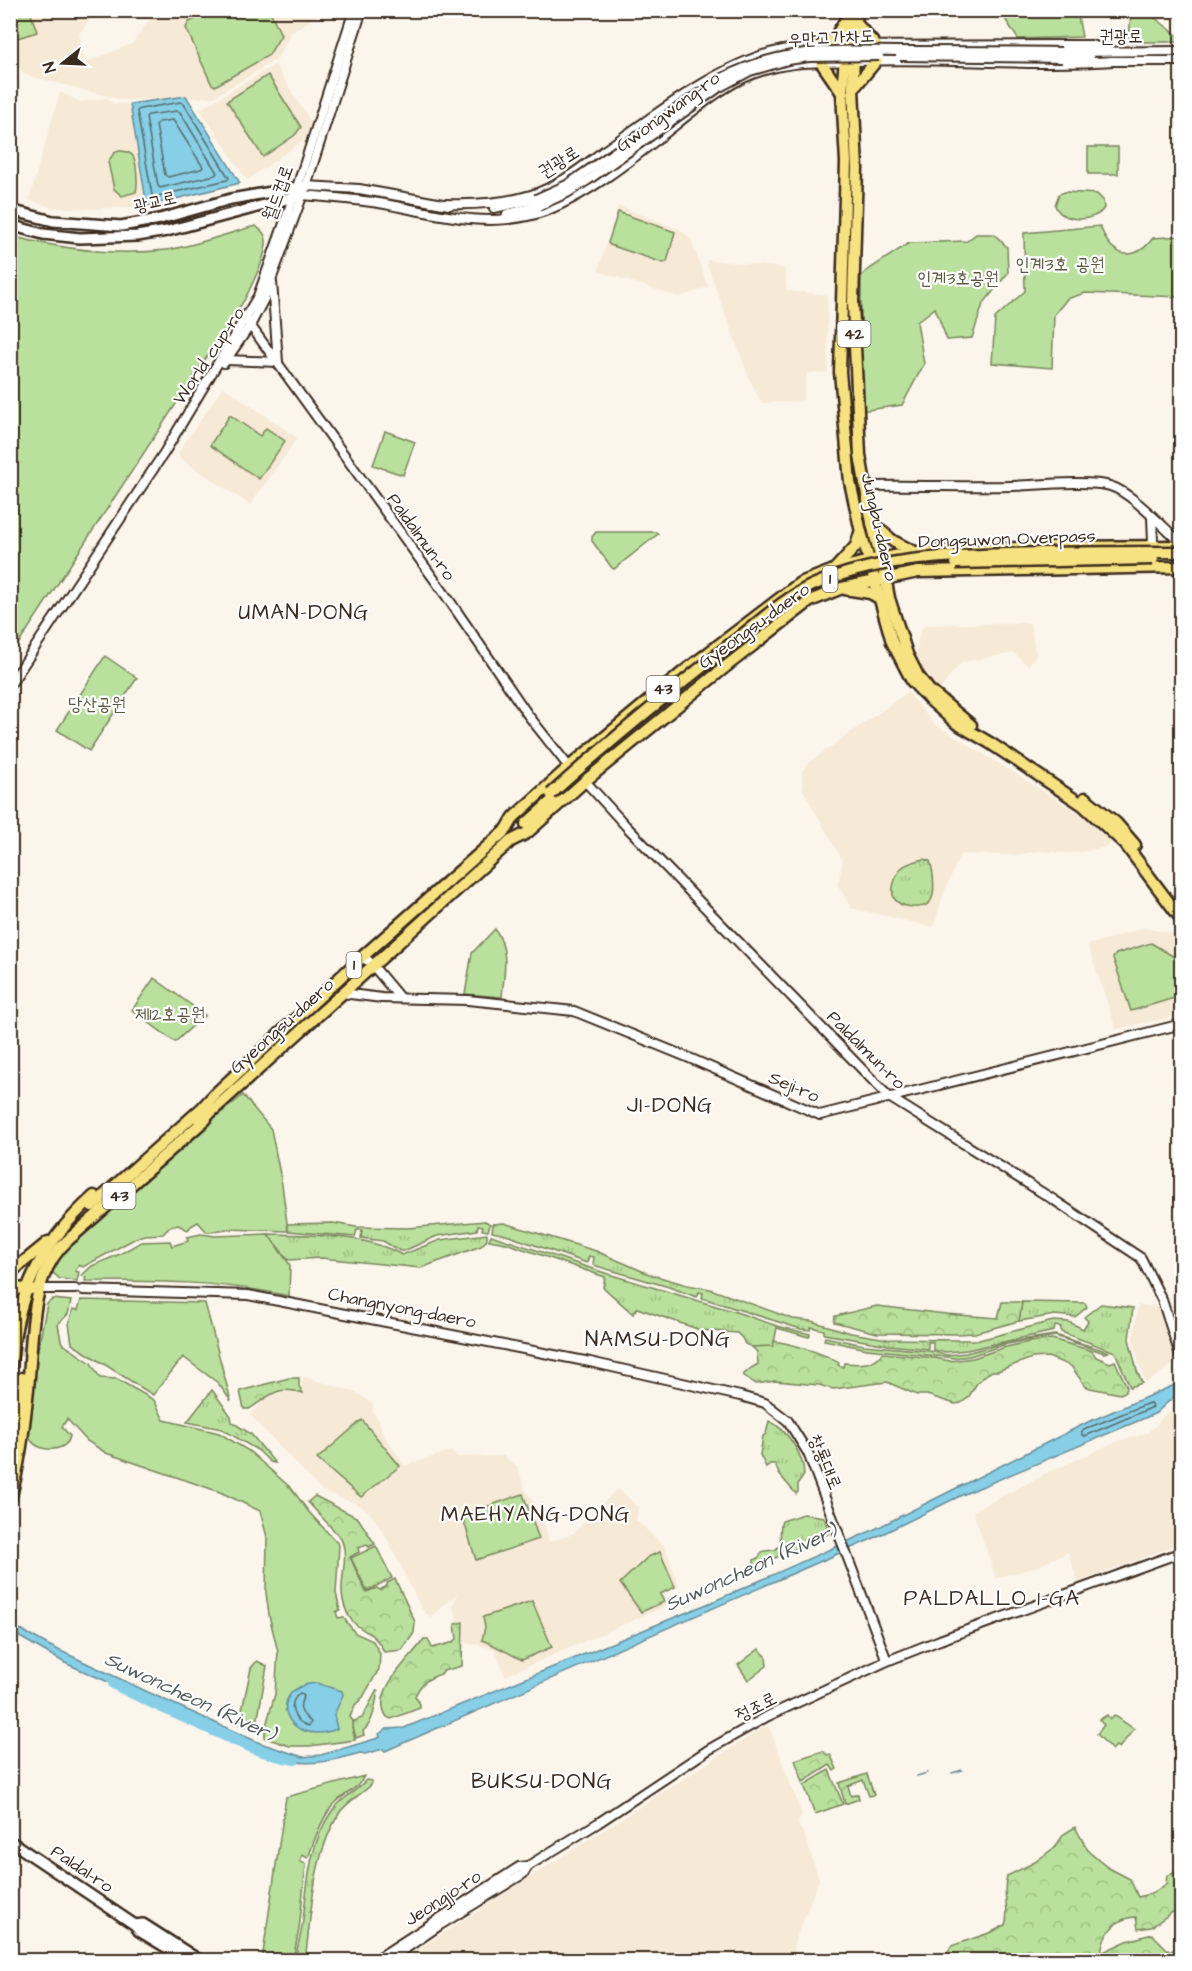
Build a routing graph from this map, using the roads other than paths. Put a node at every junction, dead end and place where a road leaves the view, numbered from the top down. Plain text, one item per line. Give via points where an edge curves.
1 (354, 10) edge
2 (362, 10) edge
3 (853, 15) edge
4 (820, 46) junction
5 (849, 46) junction
6 (877, 47) junction
7 (1110, 50) junction
8 (1182, 51) edge
9 (1061, 55) junction
10 (877, 60) junction
11 (820, 61) junction
12 (849, 61) junction
13 (1114, 61) junction
14 (1182, 61) edge
15 (853, 89) junction
16 (842, 93) junction
17 (299, 192) junction
18 (537, 202) junction
19 (445, 204) junction
20 (10, 210) edge
21 (431, 212) junction
22 (10, 225) edge
23 (272, 274) junction
24 (248, 321) junction
25 (227, 360) junction
26 (278, 362) junction
27 (211, 377) junction
28 (866, 486) junction
29 (1152, 517) junction
30 (872, 523) junction
31 (861, 532) junction
32 (1182, 545) edge
33 (1149, 546) junction
34 (915, 552) junction
35 (1182, 552) edge
36 (875, 559) junction
37 (1182, 559) edge
38 (1182, 567) edge
39 (834, 570) junction
40 (907, 574) junction
41 (880, 579) junction
42 (842, 588) junction
43 (884, 598) junction
44 (10, 685) edge
45 (569, 767) junction
46 (585, 781) junction
47 (553, 796) junction
48 (507, 828) junction
49 (515, 838) junction
50 (1182, 908) edge
51 (1182, 920) edge
52 (361, 958) junction
53 (374, 966) junction
54 (342, 993) junction
55 (399, 997) junction
56 (1182, 1024) edge
57 (889, 1097) junction
58 (207, 1108) junction
59 (91, 1210) junction
60 (55, 1236) junction
61 (10, 1273) edge
62 (10, 1288) edge
63 (25, 1289) junction
64 (40, 1289) junction
65 (10, 1309) edge
66 (10, 1337) edge
67 (17, 1353) edge
68 (1182, 1361) edge
69 (10, 1374) edge
70 (10, 1425) edge
71 (10, 1461) edge
72 (10, 1499) edge
73 (1182, 1552) edge
74 (887, 1661) junction
75 (10, 1841) edge
76 (528, 1866) junction
77 (135, 1925) junction
78 (187, 1960) edge
79 (199, 1960) edge
80 (375, 1960) edge
81 (388, 1960) edge

1 - 17 street, 월드컵로
2 - 17 street, World cup-ro
3 - 4 main road via 834,39
3 - 5 main road, Jungbu-daero / 42
3 - 6 main road
4 - 5 street, 권광로
4 - 19 street, 권광로 via 783,50 729,69 682,96 540,192 493,204
5 - 6 street, 권광로
5 - 12 main road, Jungbu-daero / 42
6 - 7 street via 1091,45
7 - 8 street, 권광로
7 - 9 street, 권광로
9 - 13 street, Gwongwang-ro
9 - 18 street, 우만고가차도, bridge via 824,56 765,66 718,88 567,193
10 - 12 street, Gwongwang-ro
10 - 13 street, Gwongwang-ro
10 - 15 main road
11 - 12 street, Gwongwang-ro
11 - 16 main road
11 - 21 street, Gwongwang-ro via 763,70 741,80 590,187 537,213 496,219 454,218
12 - 15 main road, Jungbu-daero / 42
12 - 16 main road, Jungbu-daero / 42
13 - 14 street, Gwongwang-ro
15 - 28 main road, Jungbu-daero / 42 via 857,168 853,314 857,417
16 - 31 main road, Jungbu-daero / 42 via 846,162 840,372 850,482
17 - 19 street, 권광로 via 358,189
17 - 20 main road, 광교로 via 231,199 121,226 53,221
17 - 21 street, Gwongwang-ro
17 - 22 main road via 167,231 137,236 80,238
17 - 23 street, World cup-ro
17 - 24 street, 월드컵로
18 - 19 street, 권광로 via 498,208
18 - 21 street, Gwongwang-ro via 504,214
23 - 24 street, World cup-ro via 264,298
23 - 26 street
24 - 25 street, World cup-ro
24 - 26 street, Paldalmun-ro
24 - 27 street, 월드컵로
25 - 26 street
25 - 27 street, World cup-ro
26 - 45 street, Paldalmun-ro
27 - 44 street, World cup-ro
28 - 29 street via 1111,486
28 - 30 main road, Jungbu-daero / 42
29 - 32 street
29 - 33 street via 1153,541
30 - 34 main road via 893,541
30 - 36 main road, Jungbu-daero / 42
31 - 36 main road, Jungbu-daero / 42
31 - 39 main road, 43 via 856,546
32 - 33 main road, Gyeongsu-daero
33 - 34 main road, Gyeongsu-daero
34 - 36 main road, Gyeongsu-daero
35 - 47 main road, Dongsuwon Overpass / 1, bridge via 917,558 830,579 796,595 745,633 631,723
36 - 39 main road, Gyeongsu-daero
36 - 41 main road, Jungbu-daero / 42
37 - 47 main road, Dongsuwon Overpass / 1, bridge via 905,566 824,588 795,602
38 - 40 main road, Gyeongsu-daero
39 - 45 main road, Gyeongsu-daero / 43 via 800,583 682,673
40 - 41 main road, Gyeongsu-daero
40 - 43 main road
41 - 42 main road, Gyeongsu-daero / 43
41 - 43 main road, Jungbu-daero / 42
42 - 43 main road
42 - 46 main road, Gyeongsu-daero / 43 via 810,602
43 - 50 main road, Jungbu-daero / 42 via 907,654 929,690 967,723 1076,791 1116,823
43 - 51 main road, Jungbu-daero / 42 via 892,642 912,681 956,723 1083,805 1125,844
45 - 48 main road, Gyeongsu-daero / 43
46 - 49 main road, Gyeongsu-daero / 43 via 527,833
46 - 57 street, Paldalmun-ro
47 - 48 main road, Gyeongsu-daero / 1
47 - 49 main road, Gyeongsu-daero / 1
48 - 52 main road, Gyeongsu-daero / 1
49 - 53 main road, Gyeongsu-daero / 1
52 - 53 street
52 - 58 main road, Gyeongsu-daero / 1
53 - 54 main road, Gyeongsu-daero / 1
53 - 55 street
54 - 55 street, Seji-ro
54 - 58 main road, Gyeongsu-daero / 1
55 - 57 street, Seji-ro via 574,1011 820,1115
56 - 57 street, Seji-ro
57 - 68 street, Paldalmun-ro via 1141,1258 1162,1300
58 - 59 main road, 43 via 200,1106
58 - 59 main road, 43 via 209,1117
59 - 60 main road, 43
59 - 64 main road, 43 via 58,1249
60 - 61 main road, 43
60 - 63 main road
62 - 63 main road
63 - 64 main road
63 - 67 main road via 17,1319
64 - 72 main road via 30,1349 25,1418
64 - 74 street, 창룡대로 via 248,1295 590,1362 765,1403 788,1421 808,1453
65 - 66 main road
67 - 69 main road
67 - 70 main road
67 - 71 main road
73 - 74 street, 정조로
74 - 76 street, 정조로 via 768,1716 708,1750
75 - 77 main road, Paldal-ro
76 - 80 street, Jeongjo-ro via 519,1867
76 - 81 street, Jeongjo-ro via 523,1874
77 - 78 main road, Paldal-ro
77 - 79 main road, Paldal-ro via 143,1924

